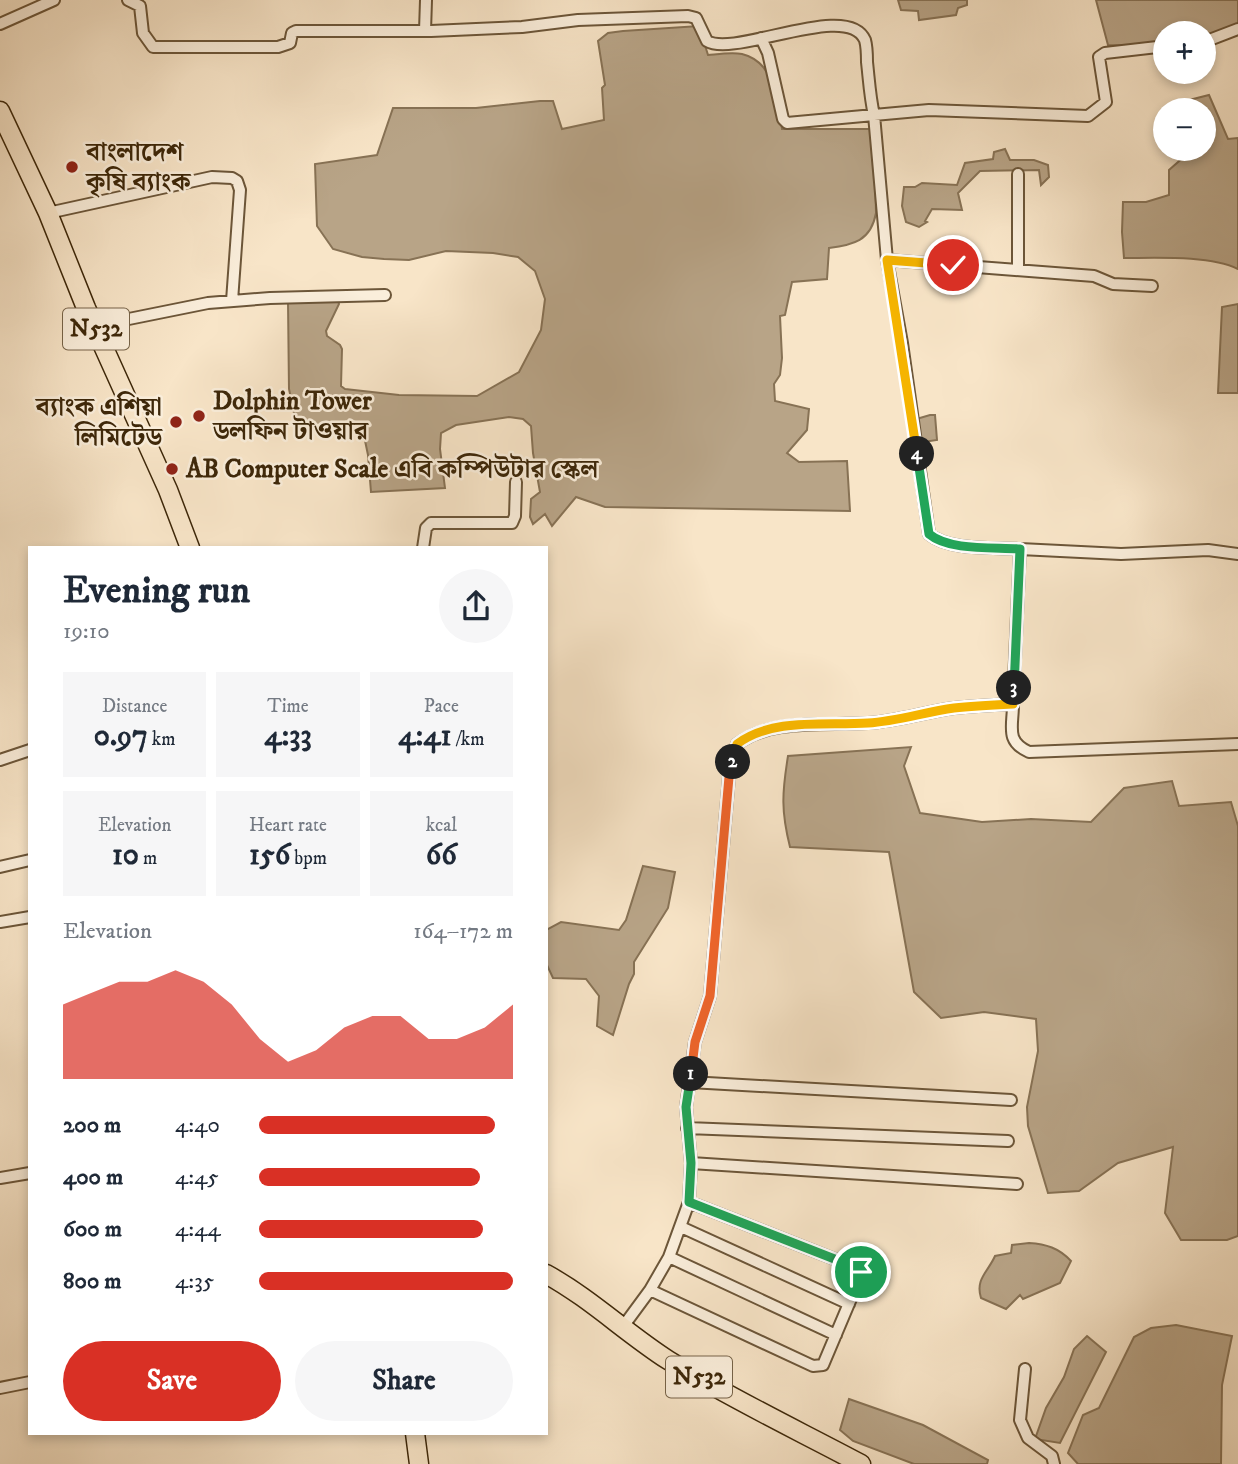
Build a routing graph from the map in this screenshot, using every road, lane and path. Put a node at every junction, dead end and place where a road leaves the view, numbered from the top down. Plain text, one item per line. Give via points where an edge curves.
1 (54, 0) edge
2 (128, 0) edge
3 (426, 0) edge
4 (0, 24) edge
5 (1238, 29) edge
6 (425, 31) junction
7 (761, 37) junction
8 (1216, 37) edge
9 (1153, 47) edge
10 (0, 111) edge
11 (874, 115) junction
12 (1018, 174) dead end
13 (48, 212) junction
14 (887, 260) junction
15 (1018, 270) junction
16 (1152, 286) dead end
17 (385, 295) dead end
18 (232, 301) junction
19 (94, 326) junction
20 (516, 482) dead end
21 (189, 546) edge
22 (424, 546) edge
23 (1020, 549) junction
24 (1238, 554) edge
25 (1013, 704) junction
26 (1238, 744) edge
27 (28, 751) edge
28 (0, 760) edge
29 (28, 860) edge
30 (0, 867) edge
31 (28, 917) edge
32 (0, 922) edge
33 (690, 1082) junction
34 (1011, 1100) dead end
35 (687, 1128) junction
36 (1007, 1141) dead end
37 (691, 1163) junction
38 (28, 1173) edge
39 (0, 1178) edge
40 (1017, 1184) dead end
41 (689, 1202) junction
42 (681, 1227) junction
43 (668, 1257) junction
44 (548, 1275) edge
45 (650, 1290) junction
46 (849, 1304) junction
47 (622, 1328) junction
48 (836, 1335) junction
49 (1025, 1369) dead end
50 (28, 1382) edge
51 (0, 1388) edge
52 (415, 1435) edge
53 (419, 1464) edge
54 (861, 1464) edge
55 (1054, 1464) edge

1 - 4 street
2 - 6 street via 140,6 143,33 153,47 278,47 290,43 296,31
3 - 6 street
5 - 8 street
6 - 7 street via 688,16 696,18 707,41 717,45
7 - 11 street via 788,123
7 - 11 street via 810,25 859,30 866,41
9 - 11 street via 1099,57 1106,102 1087,116 929,110
10 - 13 main road, N532
11 - 14 street
12 - 15 street
13 - 18 street via 212,177 232,178 240,190
13 - 19 main road, N532
14 - 15 street
14 - 23 street via 929,534 948,544
15 - 16 street
17 - 18 street
18 - 19 street
19 - 21 main road, N532
20 - 22 street via 512,523 431,523
23 - 24 street
23 - 25 street
25 - 26 street via 1013,740 1029,752
25 - 33 street via 953,708 868,723 802,724 737,744 729,777 710,996 695,1042
27 - 28 street
29 - 30 street
31 - 32 street
33 - 34 street
33 - 35 street
35 - 36 street
35 - 37 street
37 - 40 street
37 - 41 street
38 - 39 street
41 - 42 street
41 - 46 street via 860,1269
42 - 43 street
42 - 46 street
43 - 45 street
43 - 48 street
44 - 47 main road, N532 via 575,1290
45 - 47 street
45 - 48 street via 818,1367 824,1365
46 - 48 street
47 - 54 main road, N532 via 669,1360
49 - 55 street via 1020,1420 1028,1438 1052,1456
50 - 51 street
52 - 53 main road

